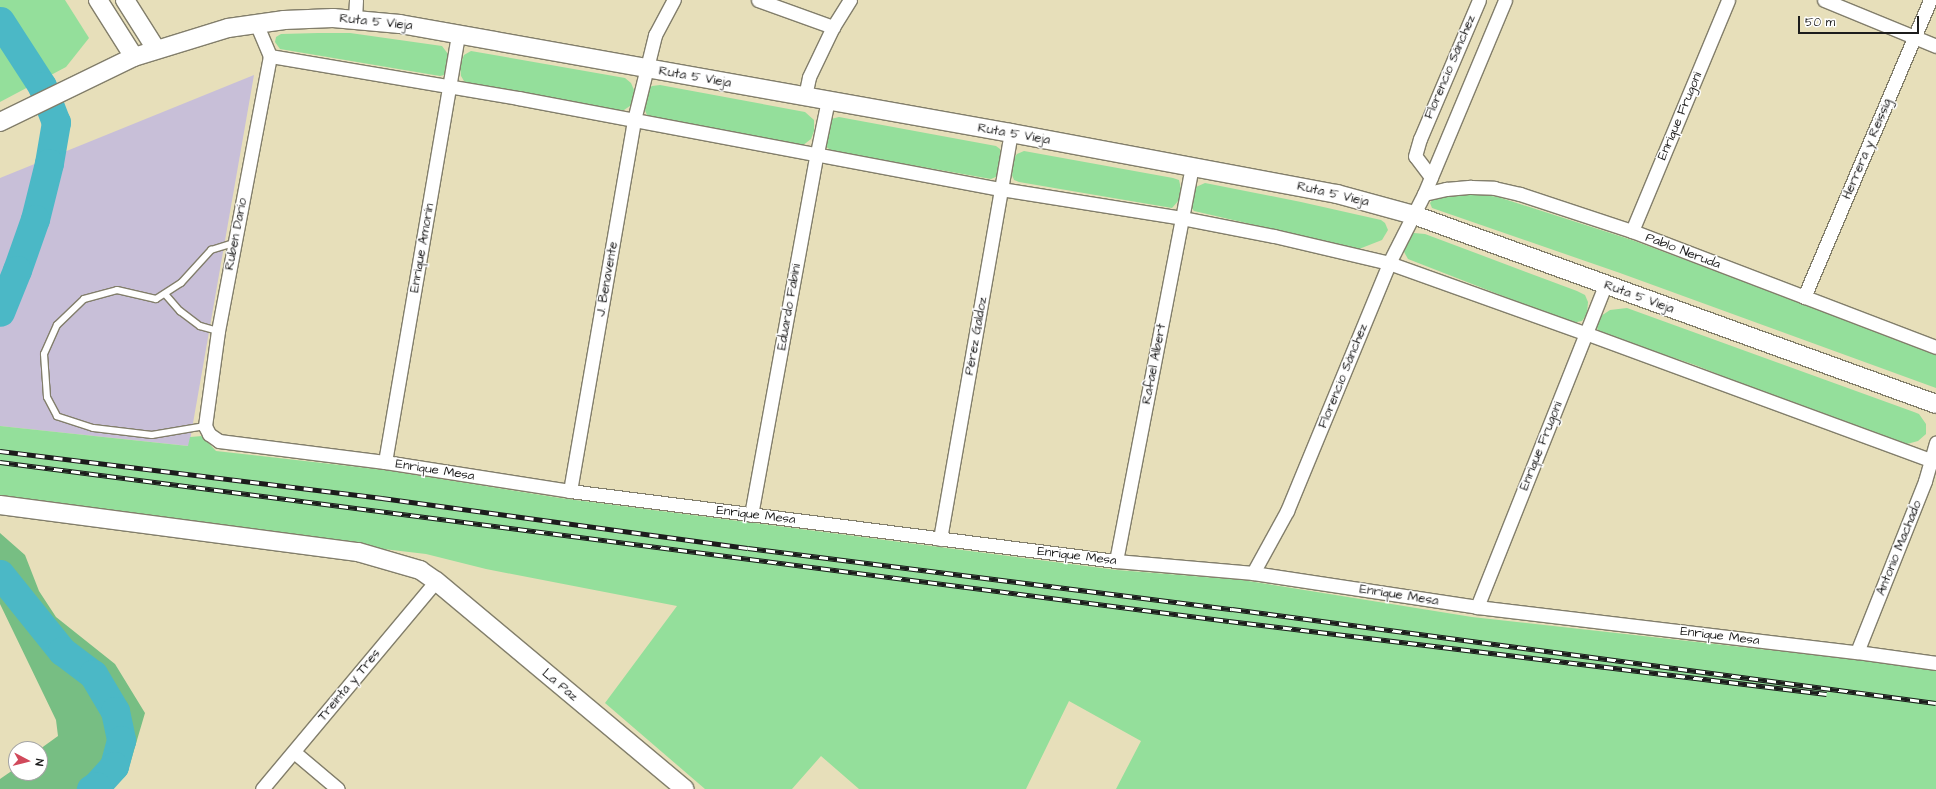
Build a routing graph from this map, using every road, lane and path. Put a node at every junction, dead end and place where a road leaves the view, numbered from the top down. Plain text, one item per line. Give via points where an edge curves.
1 (98, 0) edge
2 (125, 0) edge
3 (356, 0) edge
4 (674, 0) edge
5 (758, 0) edge
6 (850, 0) edge
7 (1479, 0) edge
8 (1505, 0) edge
9 (1728, 0) edge
10 (1824, 0) edge
11 (1930, 0) edge
12 (355, 18) junction
13 (256, 23) junction
14 (833, 27) junction
15 (458, 34) junction
16 (1914, 37) junction
17 (1936, 46) edge
18 (156, 49) junction
19 (270, 56) junction
20 (134, 57) junction
21 (646, 68) junction
22 (450, 87) junction
23 (805, 96) junction
24 (828, 100) junction
25 (634, 120) junction
26 (0, 122) edge
27 (1011, 133) junction
28 (817, 154) junction
29 (1192, 167) junction
30 (1431, 177) junction
31 (1001, 189) junction
32 (1424, 194) junction
33 (1414, 215) junction
34 (1182, 218) junction
35 (1632, 231) junction
36 (234, 243) junction
37 (1389, 263) junction
38 (1605, 285) junction
39 (165, 294) junction
40 (1804, 297) junction
41 (218, 331) junction
42 (1586, 333) junction
43 (1936, 347) edge
44 (1936, 404) edge
45 (205, 426) junction
46 (1936, 444) edge
47 (1934, 461) edge
48 (385, 462) junction
49 (570, 491) junction
50 (0, 505) edge
51 (751, 514) junction
52 (940, 539) junction
53 (1116, 561) junction
54 (1253, 573) junction
55 (436, 581) junction
56 (1477, 607) junction
57 (1857, 652) junction
58 (1936, 663) edge
59 (294, 752) junction
60 (262, 789) edge
61 (338, 789) edge
62 (685, 789) edge

1 - 20 street
2 - 18 street
3 - 12 street
4 - 21 street, J. Benavente via 655,35
5 - 14 street
6 - 14 street
7 - 30 street, Florencio Sánchez via 1415,156
8 - 30 street, Florencio Sánchez
9 - 35 street, Enrique Frugoni
10 - 16 street
11 - 16 street, Herrera y Reissig
12 - 13 street, Ruta 5 Vieja via 311,18
12 - 15 street, Ruta 5 Vieja
13 - 18 street, Ruta 5 Vieja via 228,28
13 - 19 street
14 - 23 street via 809,77
15 - 21 street, Ruta 5 Vieja
15 - 22 street, Enrique Amorín
16 - 17 street
16 - 40 street, Herrera y Reissig
18 - 20 street, Ruta 5 Vieja
19 - 22 street
19 - 36 street, Ruben Darío
20 - 26 street, Ruta 5 Vieja
21 - 23 street, Ruta 5 Vieja
21 - 25 street, J. Benavente
22 - 25 street
22 - 48 street, Enrique Amorín
23 - 24 street, Ruta 5 Vieja
24 - 27 street, Ruta 5 Vieja
24 - 28 street, Eduardo Fabini
25 - 28 street
25 - 49 street, J. Benavente
27 - 29 street, Ruta 5 Vieja
27 - 31 street, Pérez Galdoz
28 - 31 street
28 - 51 street, Eduardo Fabini
29 - 33 street, Ruta 5 Vieja via 1337,194
29 - 34 street, Rafael Albert
30 - 32 street, Florencio Sánchez
31 - 34 street
31 - 52 street, Pérez Galdoz
32 - 33 street, Florencio Sánchez
32 - 35 street, Pablo Neruda via 1446,189 1494,188 1520,194
33 - 37 street, Florencio Sánchez
33 - 38 street, Ruta 5 Vieja
34 - 37 street
34 - 53 street, Rafael Albert
35 - 40 street, Pablo Neruda
36 - 39 lane via 211,250 181,283
36 - 41 street, Ruben Darío
37 - 42 street
37 - 54 street, Florencio Sánchez via 1287,511
38 - 42 street, Enrique Frugoni
38 - 44 street, Ruta 5 Vieja
39 - 41 lane via 180,311 200,326
39 - 45 lane via 156,299 117,290 84,299 57,324 44,354 47,397 57,416 93,428 152,435
40 - 43 street, Pablo Neruda
41 - 45 street, Ruben Darío
42 - 47 street
42 - 56 street, Enrique Frugoni
45 - 48 street, Enrique Mesa via 209,434 219,441
46 - 47 street, Antonio Machado
47 - 57 street, Antonio Machado
48 - 49 street, Enrique Mesa
49 - 51 street, Enrique Mesa
50 - 55 street, La Paz via 358,552 420,570
51 - 52 street, Enrique Mesa
52 - 53 street, Enrique Mesa
53 - 54 street, Enrique Mesa
54 - 56 street, Enrique Mesa
55 - 59 street, Treinta y Tres
55 - 62 street, La Paz
56 - 57 street, Enrique Mesa
57 - 58 street, Enrique Mesa
59 - 60 street, Treinta y Tres
59 - 61 street

